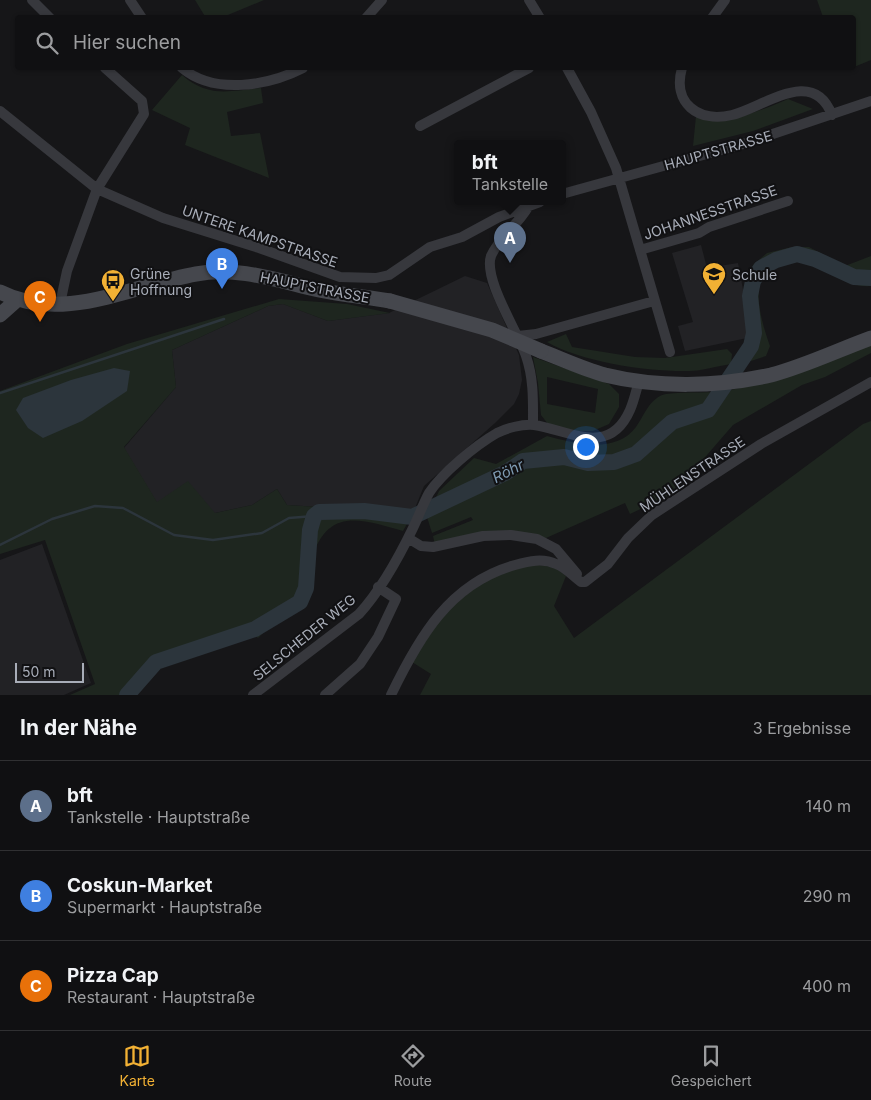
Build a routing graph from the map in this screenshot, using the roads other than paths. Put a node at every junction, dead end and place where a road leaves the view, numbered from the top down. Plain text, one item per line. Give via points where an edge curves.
1 (32, 0) edge
2 (130, 0) edge
3 (382, 0) edge
4 (528, 0) edge
5 (725, 0) edge
6 (47, 15) edge
7 (140, 15) edge
8 (369, 15) edge
9 (538, 15) edge
10 (714, 15) edge
11 (107, 70) edge
12 (185, 70) edge
13 (297, 70) edge
14 (525, 70) edge
15 (568, 70) edge
16 (682, 70) edge
17 (871, 101) edge
18 (0, 112) edge
19 (832, 115) junction
20 (420, 126) dead end
21 (619, 179) junction
22 (97, 189) junction
23 (566, 193) edge
24 (788, 200) dead end
25 (531, 205) edge
26 (528, 206) junction
27 (640, 250) junction
28 (0, 292) edge
29 (18, 299) junction
30 (654, 301) junction
31 (60, 304) junction
32 (0, 315) edge
33 (518, 336) junction
34 (871, 338) edge
35 (670, 352) dead end
36 (639, 381) junction
37 (871, 382) edge
38 (533, 425) junction
39 (408, 538) junction
40 (585, 582) junction
41 (378, 587) junction
42 (253, 695) edge
43 (325, 695) edge
44 (391, 695) edge

1 - 6 street
2 - 7 street
3 - 8 street
4 - 9 street
5 - 10 street
11 - 22 street via 139,98 144,110
12 - 13 street via 202,81 224,85 272,79
14 - 20 street
15 - 21 street, JOHANNESSTRASSE via 591,112
16 - 19 street via 679,83 682,99 702,114 735,114 798,91 808,92 822,100
17 - 19 street, HAUPTSTRASSE
18 - 22 street, UNTERE KAMPSTRASSE
19 - 21 street, HAUPTSTRASSE
21 - 23 street, HAUPTSTRASSE
21 - 27 street, JOHANNESSTRASSE
22 - 26 street, UNTERE KAMPSTRASSE via 163,218 316,270 361,279 389,274 430,247 462,237 499,216
22 - 31 street via 67,271
24 - 27 street, JOHANNESSTRASSE via 699,233
25 - 26 street
26 - 33 street via 522,218 495,249 490,266 490,274
27 - 30 street, JOHANNESSTRASSE
28 - 29 main road, HAUPTSTRASSE
29 - 31 main road, HAUPTSTRASSE
29 - 32 main road
30 - 33 street via 536,334
30 - 35 street, JOHANNESSTRASSE
31 - 36 main road, HAUPTSTRASSE, bridge via 86,302 174,278 220,272 248,274 390,301 492,330 604,374
33 - 38 street via 533,388
34 - 36 main road, HAUPTSTRASSE via 772,374 702,384
36 - 38 street, SELSCHEDER WEG via 629,411 622,422 605,436 581,438
37 - 40 street, MÜHLENSTRASSE via 761,444 652,514 608,564
38 - 39 street, SELSCHEDER WEG via 507,429 482,444 436,484
39 - 40 street via 421,546 433,547 483,536 511,535 537,539 556,549
39 - 41 street, SELSCHEDER WEG
40 - 44 street via 546,560 494,570 480,578 446,605 403,670
41 - 42 street, SELSCHEDER WEG via 359,614
41 - 43 street via 396,599 382,629 360,664

